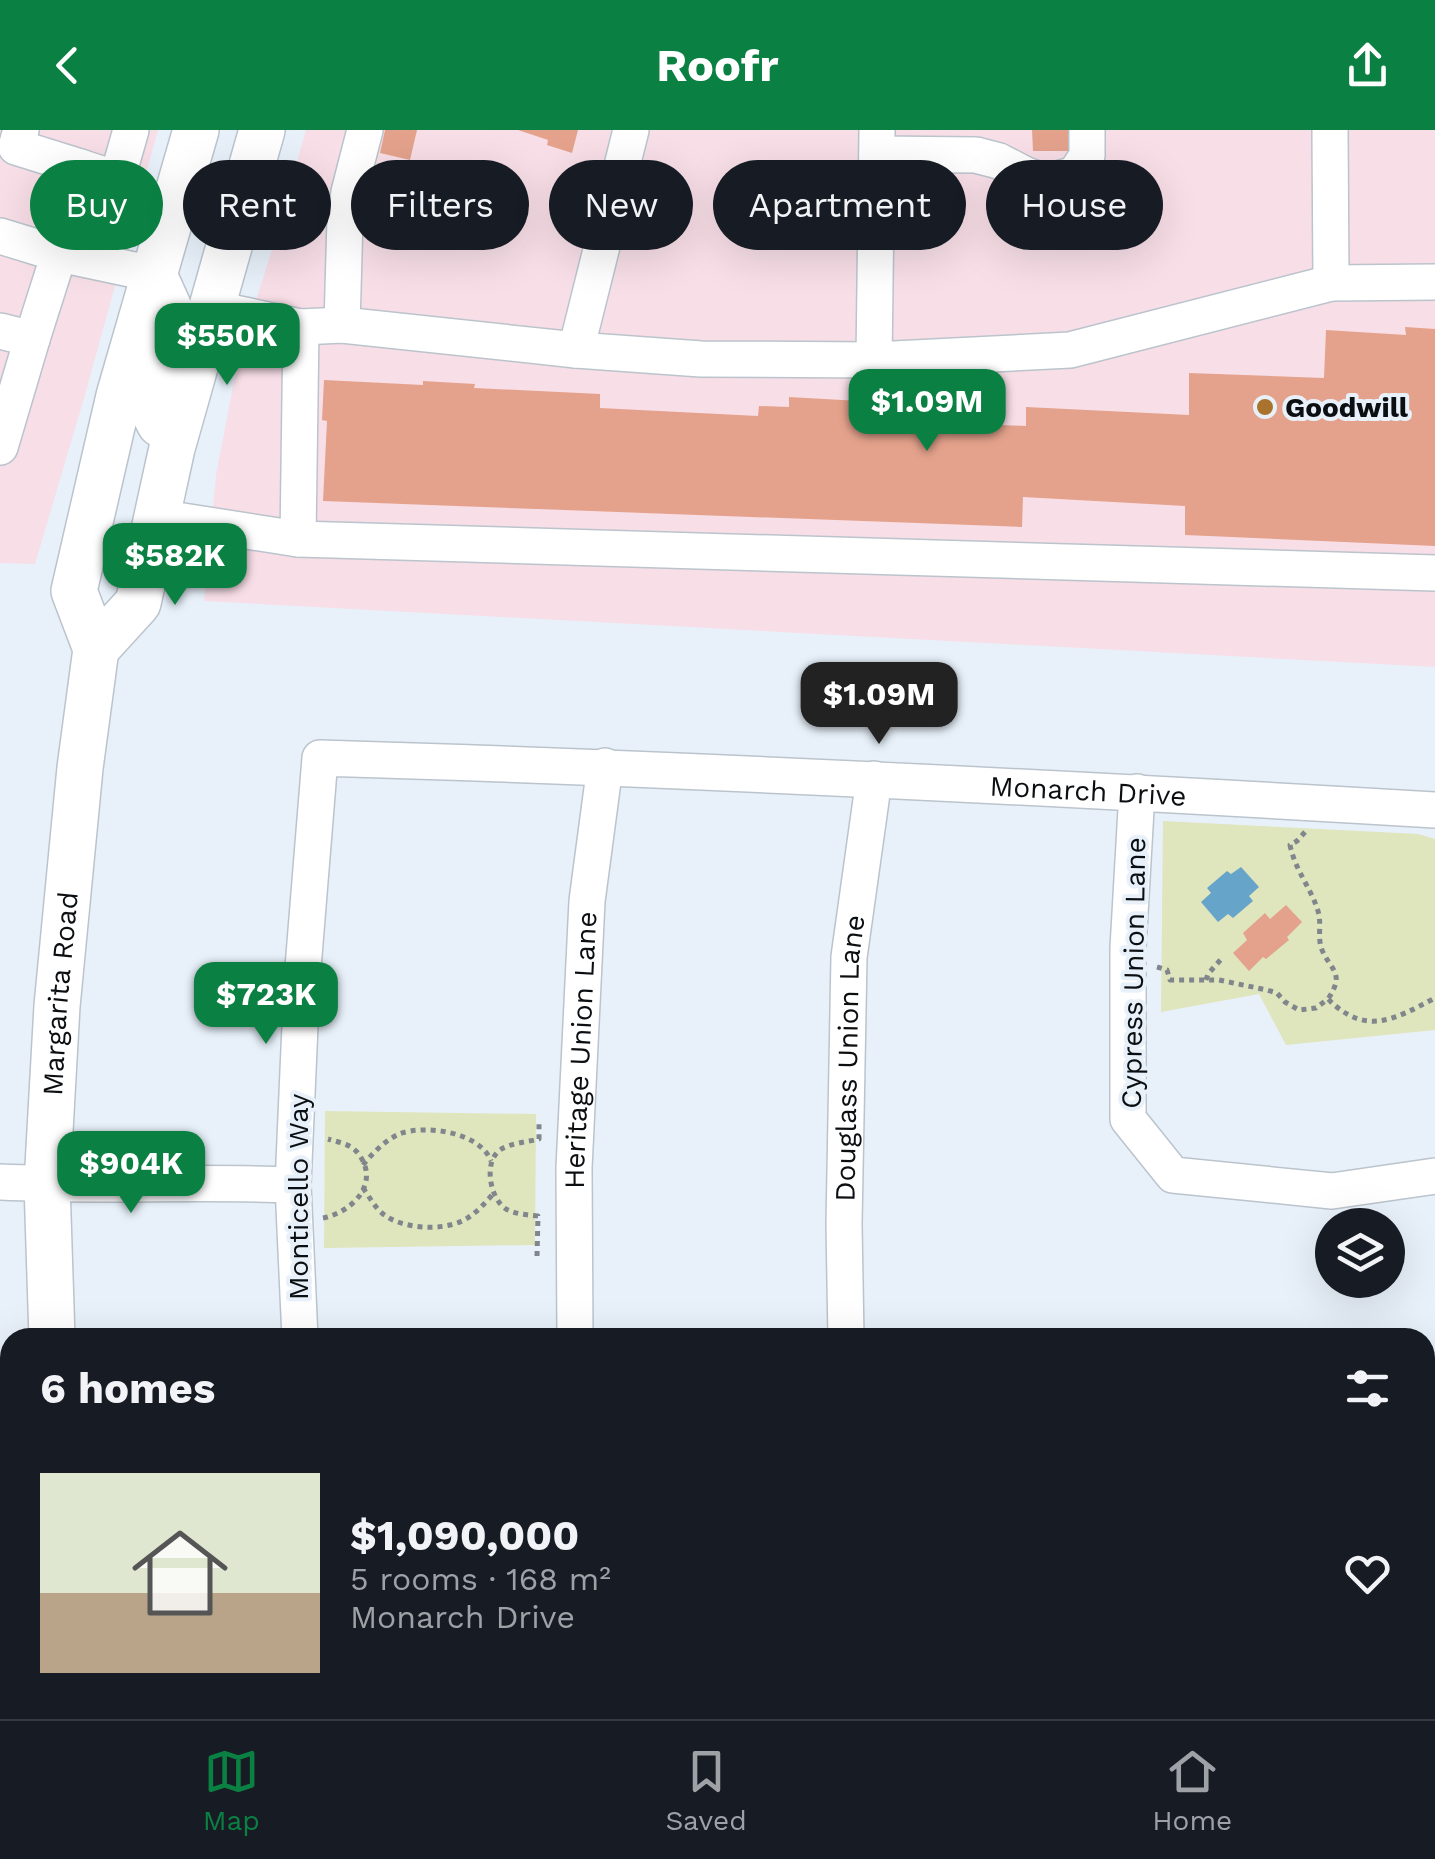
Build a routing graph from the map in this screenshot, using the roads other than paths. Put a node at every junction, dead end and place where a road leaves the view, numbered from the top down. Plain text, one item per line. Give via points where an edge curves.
1 (20, 130) edge
2 (131, 130) edge
3 (196, 130) edge
4 (262, 130) edge
5 (364, 130) edge
6 (632, 130) edge
7 (1087, 130) edge
8 (1330, 130) edge
9 (877, 142) edge
10 (58, 160) edge
11 (122, 160) edge
12 (0, 236) edge
13 (60, 250) edge
14 (59, 254) junction
15 (153, 274) junction
16 (1435, 282) edge
17 (1331, 283) junction
18 (211, 308) junction
19 (342, 325) junction
20 (301, 328) junction
21 (16, 335) edge
22 (576, 350) junction
23 (874, 360) junction
24 (0, 447) edge
25 (172, 448) junction
26 (157, 517) junction
27 (298, 539) junction
28 (1435, 574) edge
29 (96, 648) junction
30 (320, 758) joint
31 (605, 766) junction
32 (874, 780) junction
33 (1137, 792) junction
34 (1435, 810) edge
35 (1435, 1176) edge
36 (0, 1182) edge
37 (47, 1184) junction
38 (292, 1185) junction
39 (52, 1328) edge
40 (299, 1328) edge
41 (575, 1328) edge
42 (846, 1328) edge

1 - 10 street via 16,147
2 - 11 street
3 - 15 main road, Margarita Road
4 - 18 main road
5 - 19 street via 349,192
6 - 22 street
7 - 9 street via 1087,156 1075,174 1046,182 976,155
8 - 17 street
9 - 23 street
12 - 14 street
13 - 14 street
14 - 15 street
14 - 21 street
15 - 25 main road via 172,315 153,411
15 - 29 main road, Margarita Road via 74,591
16 - 17 street
17 - 23 street via 1070,350
18 - 20 street
18 - 25 main road
19 - 20 street
19 - 22 street
20 - 27 street
21 - 24 street
22 - 23 street
25 - 26 main road
26 - 27 street
26 - 29 main road via 138,603
27 - 28 street
29 - 37 main road, Margarita Road via 58,1006
30 - 31 street, Monarch Drive
30 - 38 street, Monticello Way
31 - 32 street, Monarch Drive
31 - 41 street, Heritage Union Lane via 587,901 574,1168
32 - 33 street, Monarch Drive
32 - 42 street, Douglass Union Lane via 848,957
33 - 34 street, Monarch Drive
33 - 35 street, Cypress Union Lane via 1128,1120 1173,1175 1332,1191
36 - 37 street
37 - 38 street
37 - 39 main road, Margarita Road
38 - 40 street, Monticello Way

